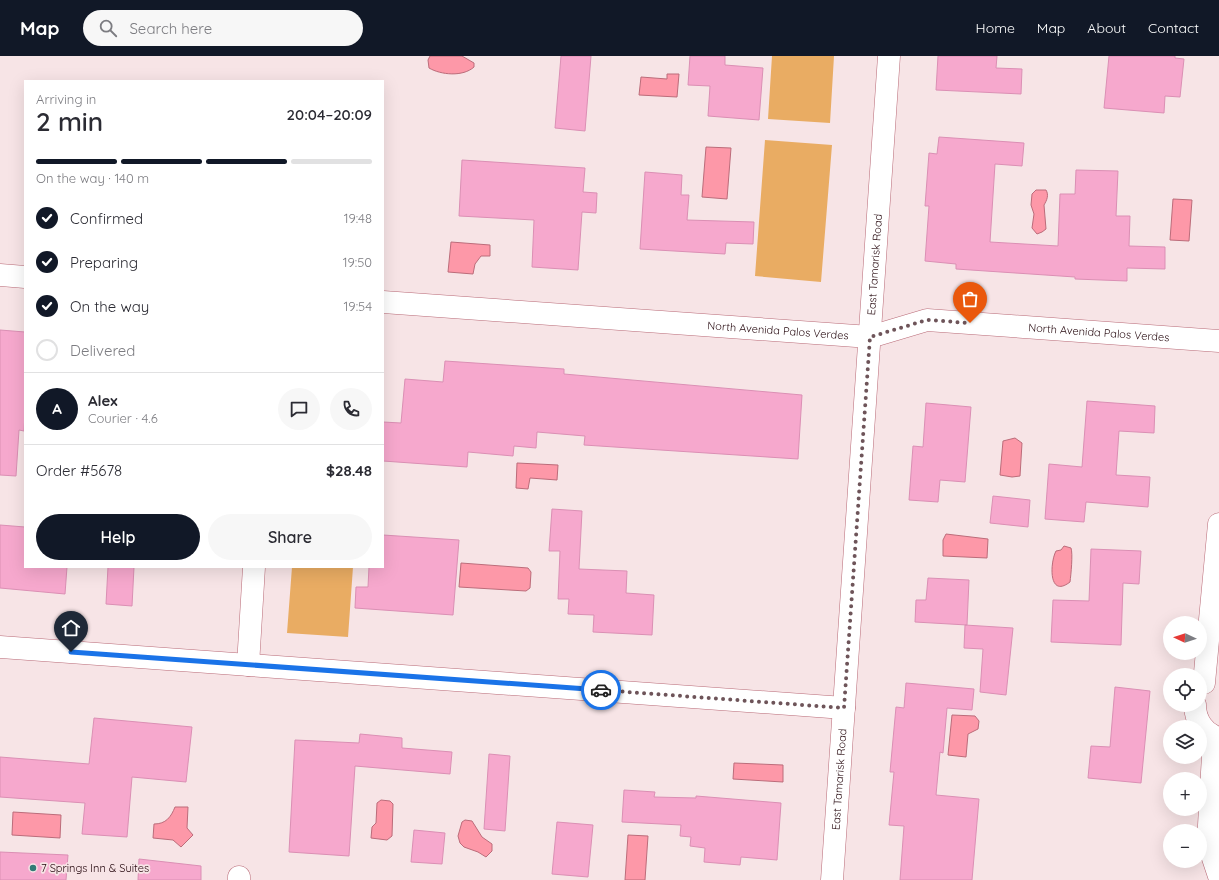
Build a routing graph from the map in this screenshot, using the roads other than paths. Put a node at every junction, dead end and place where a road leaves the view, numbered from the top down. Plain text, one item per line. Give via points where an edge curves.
1 (889, 56) edge
2 (0, 275) edge
3 (24, 277) edge
4 (384, 302) edge
5 (870, 337) junction
6 (1219, 341) edge
7 (1219, 524) edge
8 (254, 568) edge
9 (0, 647) edge
10 (248, 665) junction
11 (1208, 682) edge
12 (844, 708) junction
13 (1195, 712) edge
14 (1217, 737) edge
15 (1219, 876) edge
16 (832, 880) edge

1 - 5 street, East Tamarisk Road
2 - 3 street
4 - 5 street, North Avenida Palos Verdes
5 - 6 street, North Avenida Palos Verdes via 927,320
5 - 12 street, East Tamarisk Road
7 - 11 street
8 - 10 street
9 - 10 street
10 - 12 street
12 - 16 street, East Tamarisk Road
13 - 14 street via 1205,730
14 - 15 street via 1208,843

